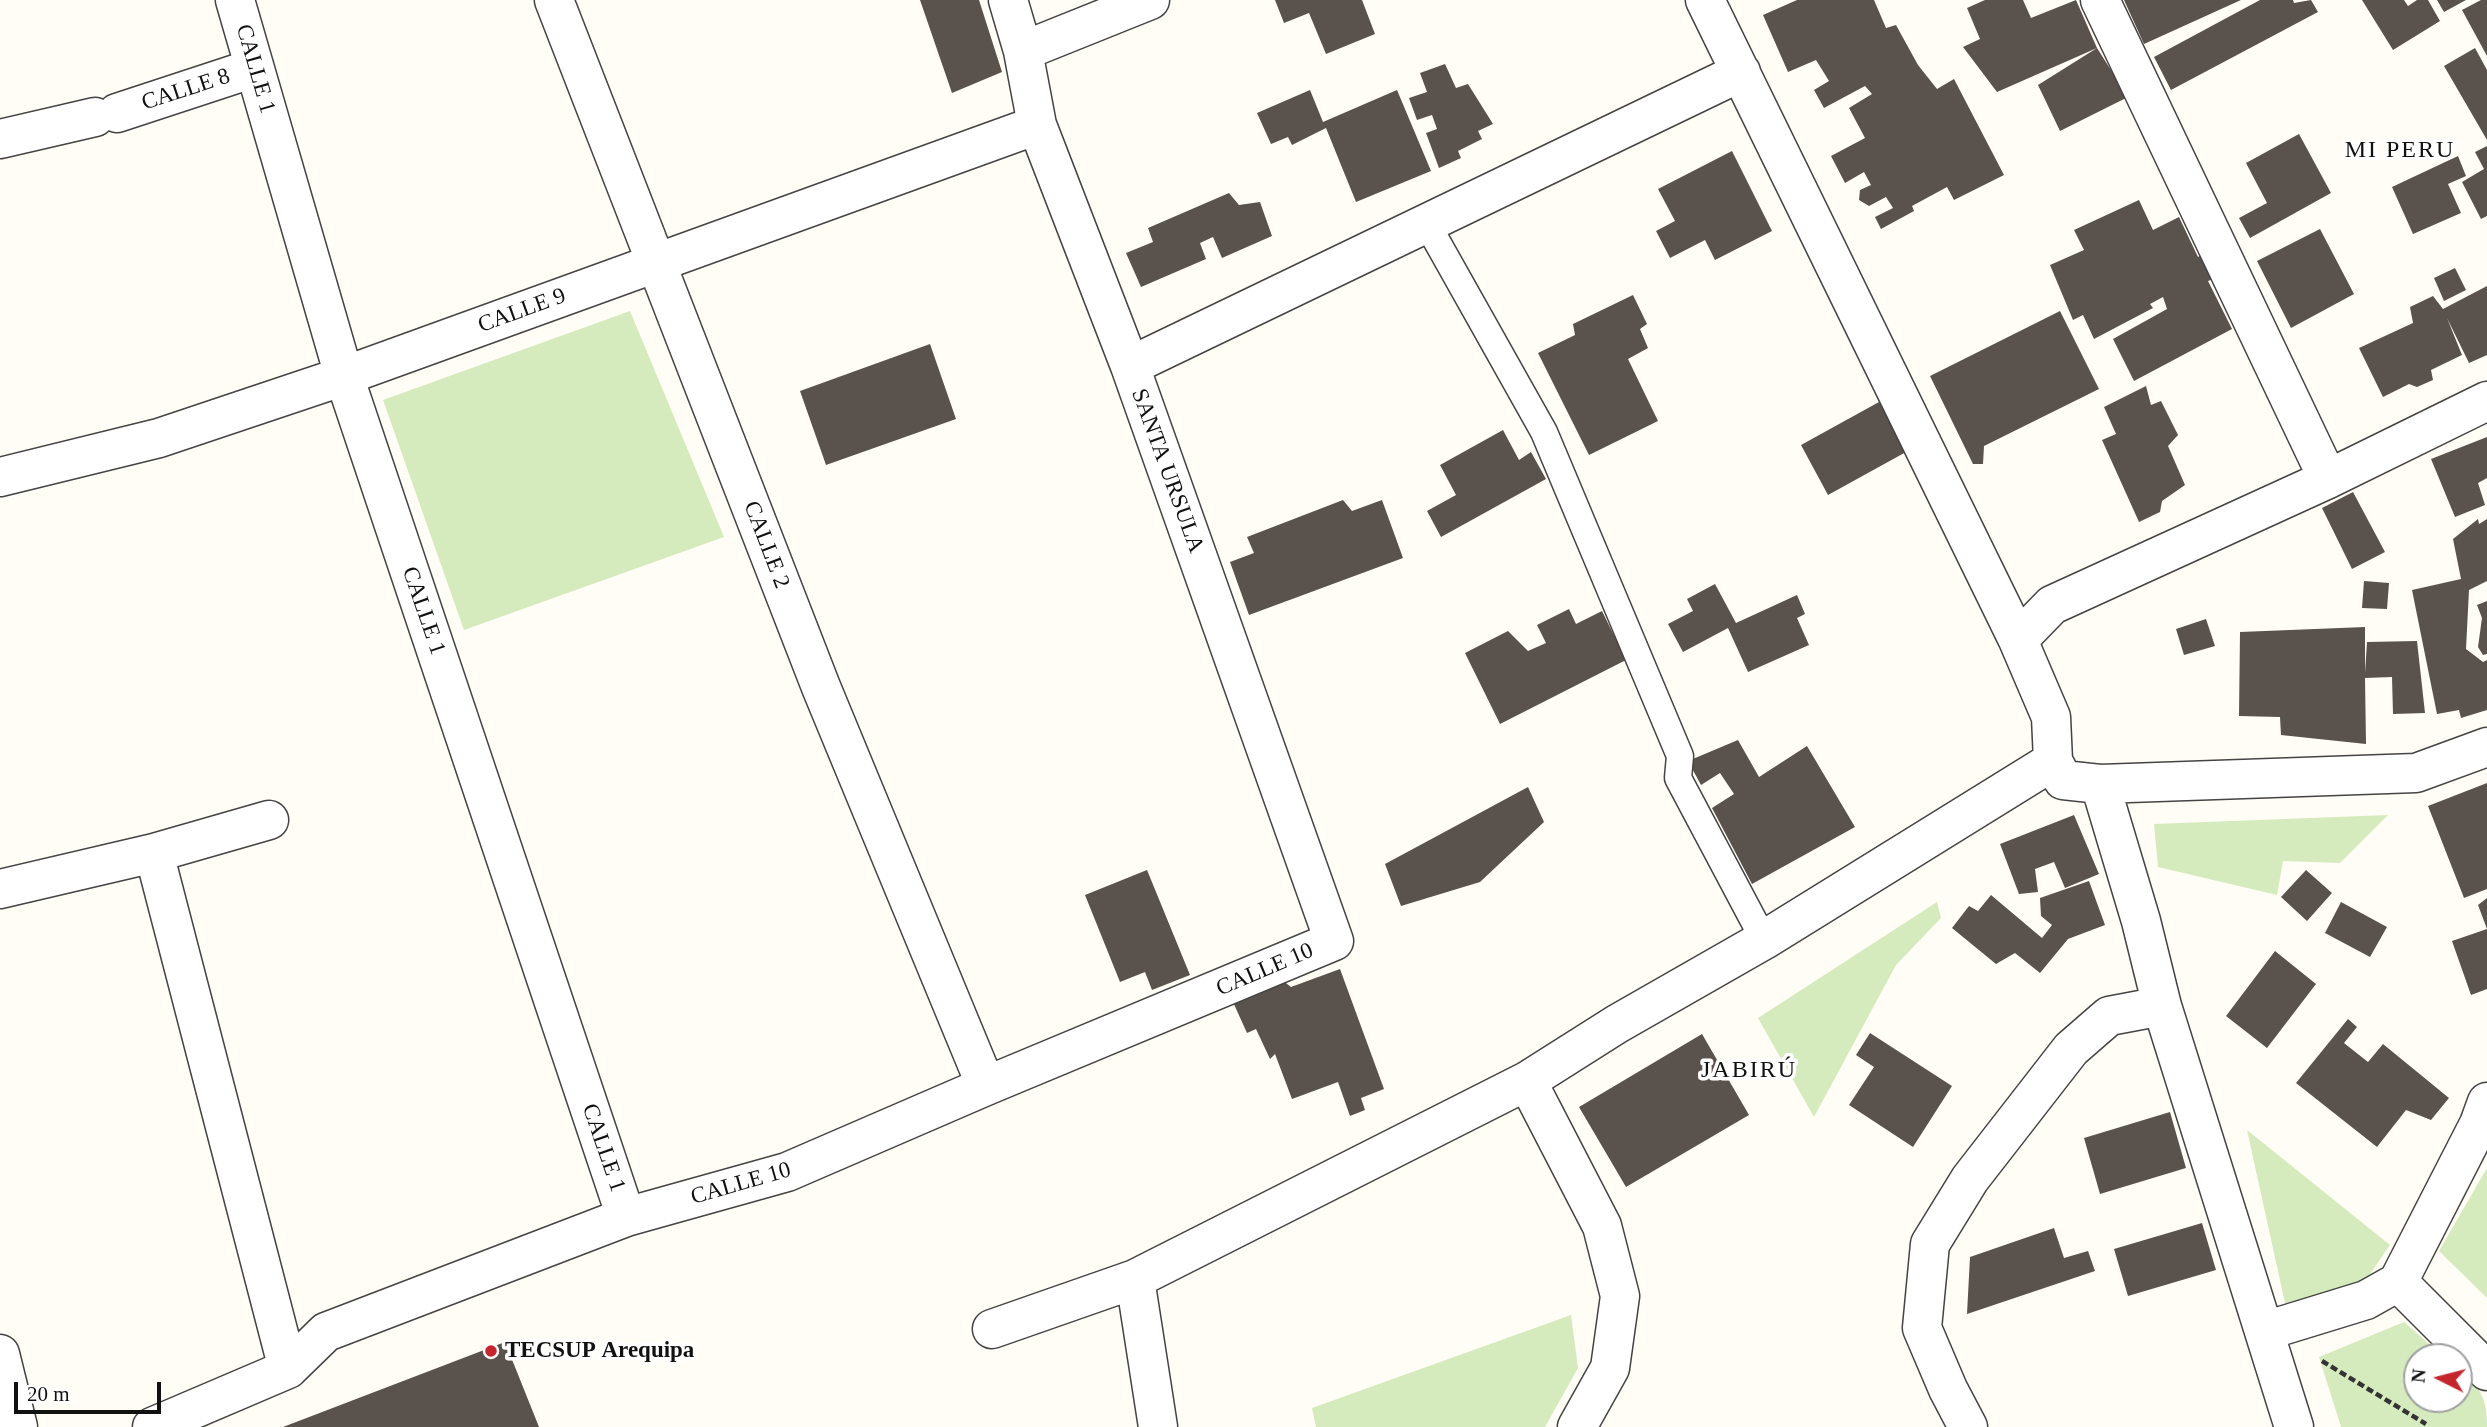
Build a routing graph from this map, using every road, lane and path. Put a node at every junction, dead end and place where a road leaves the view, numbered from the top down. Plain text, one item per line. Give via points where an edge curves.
1 (236, 0) edge
2 (554, 0) edge
3 (1008, 0) edge
4 (1150, 0) edge
5 (1705, 0) edge
6 (2100, 0) edge
7 (1023, 51) junction
8 (254, 68) junction
9 (1741, 72) junction
10 (1037, 125) junction
11 (0, 139) edge
12 (1426, 222) junction
13 (656, 262) junction
14 (1130, 366) junction
15 (344, 376) junction
16 (2487, 401) edge
17 (0, 477) edge
18 (2328, 480) junction
19 (2018, 640) junction
20 (2487, 747) edge
21 (2053, 761) junction
22 (2100, 784) junction
23 (269, 820) dead end
24 (154, 853) junction
25 (0, 889) edge
26 (1764, 940) junction
27 (1334, 941) joint
28 (2162, 1006) junction
29 (1527, 1081) junction
30 (986, 1086) junction
31 (2487, 1102) edge
32 (626, 1217) junction
33 (1135, 1279) junction
34 (2398, 1282) junction
35 (992, 1329) dead end
36 (2265, 1331) junction
37 (0, 1354) edge
38 (2314, 1356) dead end
39 (288, 1369) junction
40 (2487, 1371) edge
41 (2426, 1424) dead end
42 (18, 1427) edge
43 (152, 1427) edge
44 (1158, 1427) edge
45 (1577, 1427) edge
46 (1968, 1427) edge
47 (2294, 1427) edge

1 - 8 street, CALLE 1
2 - 13 street, CALLE 2
3 - 7 street, SANTA URSULA
4 - 7 street
5 - 9 street
6 - 18 street
7 - 10 street, SANTA URSULA
8 - 11 street, CALLE 8 via 106,115
8 - 15 street, CALLE 1
9 - 12 street
9 - 19 street
10 - 13 street, CALLE 9
10 - 14 street, SANTA URSULA
12 - 14 street
12 - 26 lane via 1544,432 1680,756 1678,778
13 - 15 street, CALLE 9
13 - 30 street, CALLE 2 via 821,687
14 - 27 street, SANTA URSULA
15 - 17 street, CALLE 9 via 159,438
15 - 32 street, CALLE 1
16 - 18 street
18 - 19 street via 2052,605
19 - 21 street via 2051,717
20 - 22 street via 2416,773
21 - 22 street via 2063,780
21 - 26 street
22 - 28 street
23 - 24 street
24 - 25 street
24 - 39 street
26 - 29 street
27 - 30 street, CALLE 10
28 - 36 street
28 - 46 street via 2109,1016 2071,1049 1970,1179 1930,1244 1922,1328
29 - 33 street
29 - 45 street via 1602,1226 1620,1296 1610,1368
30 - 32 street, CALLE 10 via 787,1172
31 - 34 street
32 - 39 street, CALLE 10 via 326,1332
33 - 35 street
33 - 44 street
34 - 36 street via 2366,1300
34 - 40 street
36 - 47 street
37 - 42 street
38 - 41 path
39 - 43 street, CALLE 10

